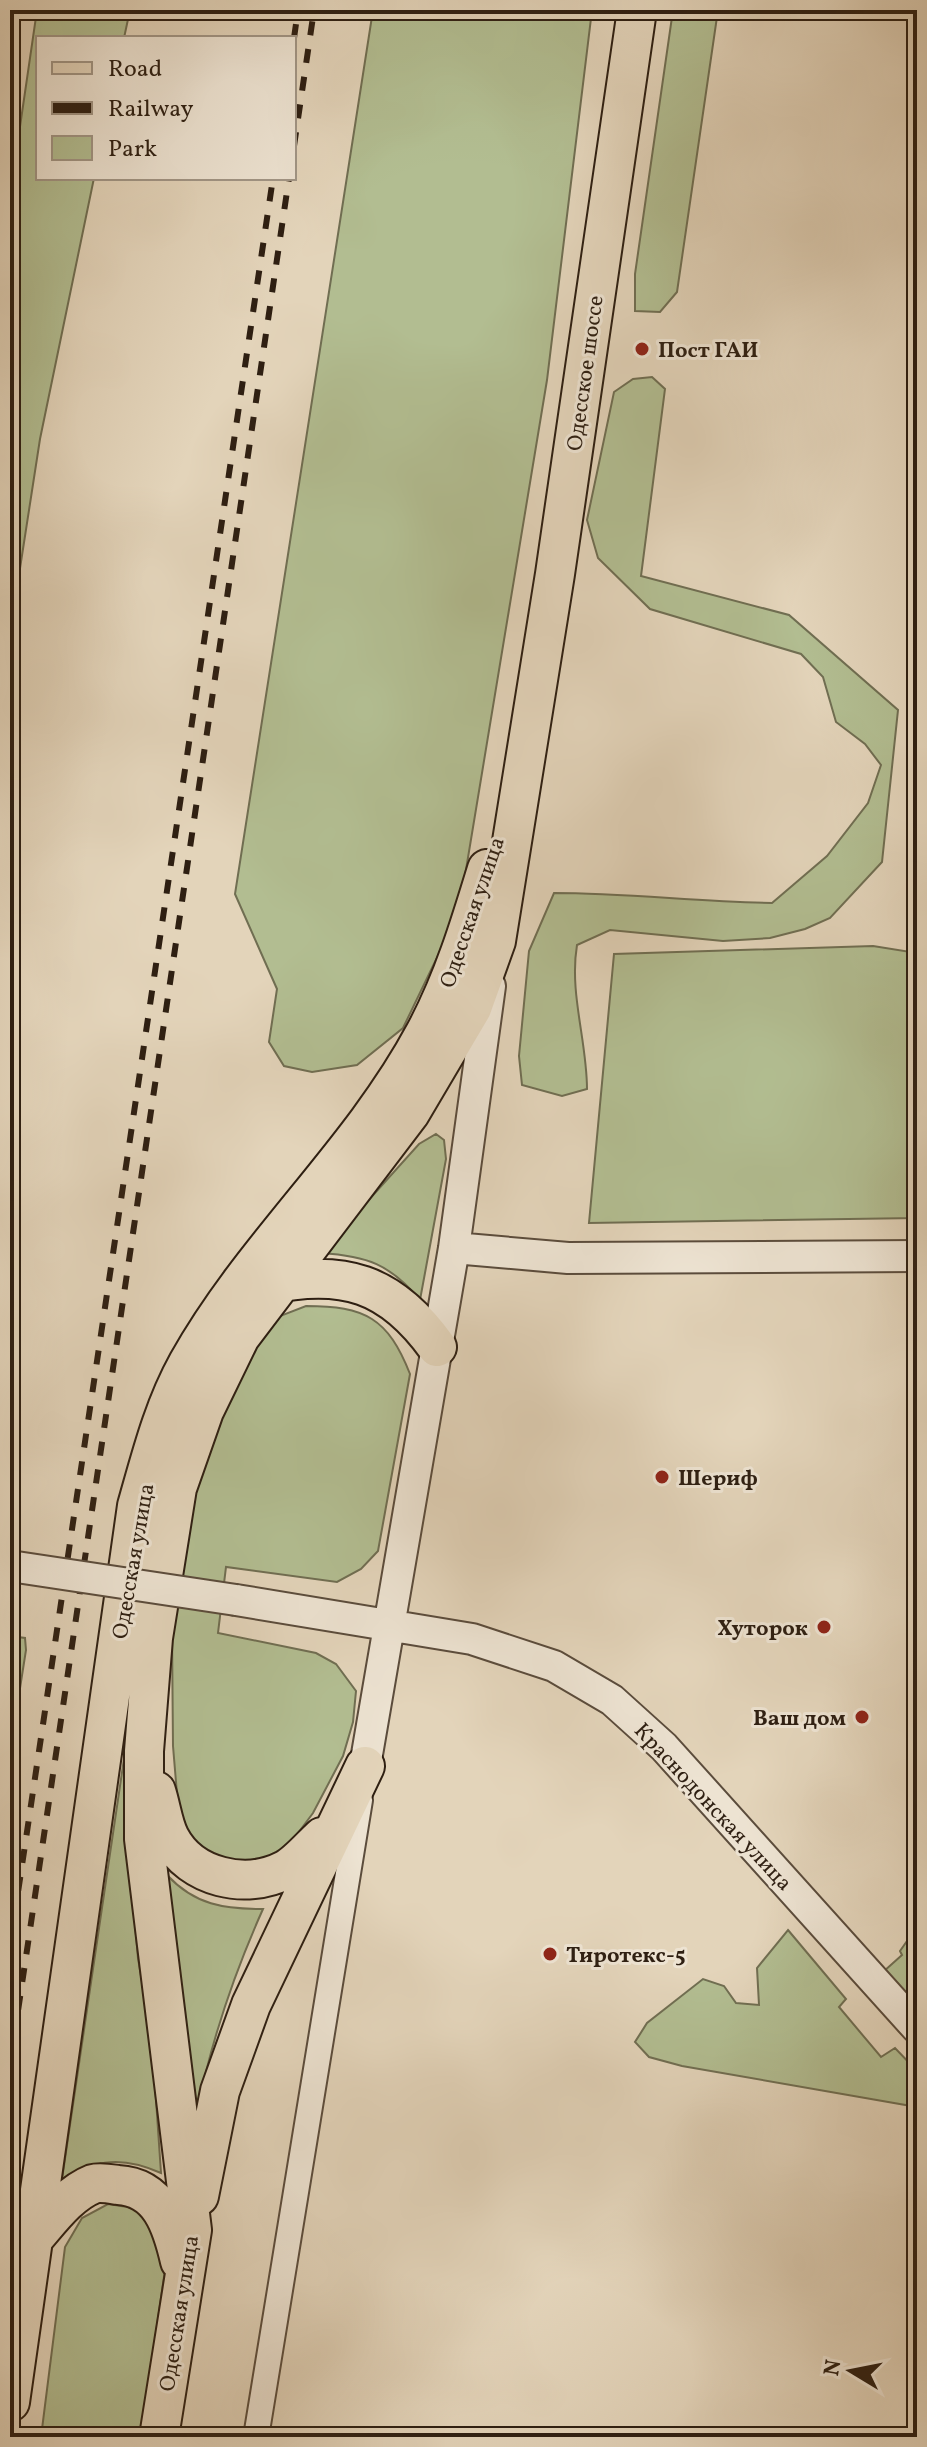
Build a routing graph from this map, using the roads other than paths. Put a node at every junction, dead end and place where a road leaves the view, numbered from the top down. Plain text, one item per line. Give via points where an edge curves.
1 (637, 10) edge
2 (527, 736) junction
3 (496, 941) junction
4 (454, 1248) junction
5 (917, 1256) edge
6 (279, 1282) junction
7 (233, 1293) junction
8 (437, 1347) junction
9 (10, 1566) edge
10 (390, 1624) junction
11 (144, 1751) junction
12 (365, 1766) junction
13 (333, 1827) junction
14 (917, 2028) edge
15 (192, 2230) junction
16 (33, 2239) junction
17 (184, 2279) junction
18 (10, 2402) edge
19 (159, 2437) edge
20 (256, 2437) edge

1 - 2 main road, Одесское шоссе
2 - 3 main road, Одесская улица
2 - 7 main road, Одесская улица via 460,958 425,1034 378,1105
3 - 4 street, Одесская улица
3 - 6 main road, Одесская улица via 472,1008 410,1113
4 - 5 street via 568,1258
4 - 8 street, Одесская улица
6 - 7 main road
6 - 8 main road via 310,1276 363,1284 401,1305
6 - 11 main road, Одесская улица via 234,1349 204,1411 177,1488 153,1638
7 - 16 main road, Одесская улица via 187,1364 160,1425 137,1506
8 - 10 street, Одесская улица
9 - 10 street, Краснодонская улица, bridge
10 - 12 street, Одесская улица
10 - 14 street, Краснодонская улица via 472,1639 554,1666 612,1700 664,1747
11 - 13 main road via 170,1839 189,1861 214,1876 246,1880 285,1870
11 - 15 main road, Одесская улица via 144,1839
12 - 13 main road
12 - 20 street
13 - 15 main road via 251,2005 220,2091
15 - 17 main road, Одесская улица
16 - 17 main road via 62,2206 95,2183 130,2186 158,2203 172,2226
16 - 18 main road, Одесская улица
17 - 19 main road, Одесская улица

